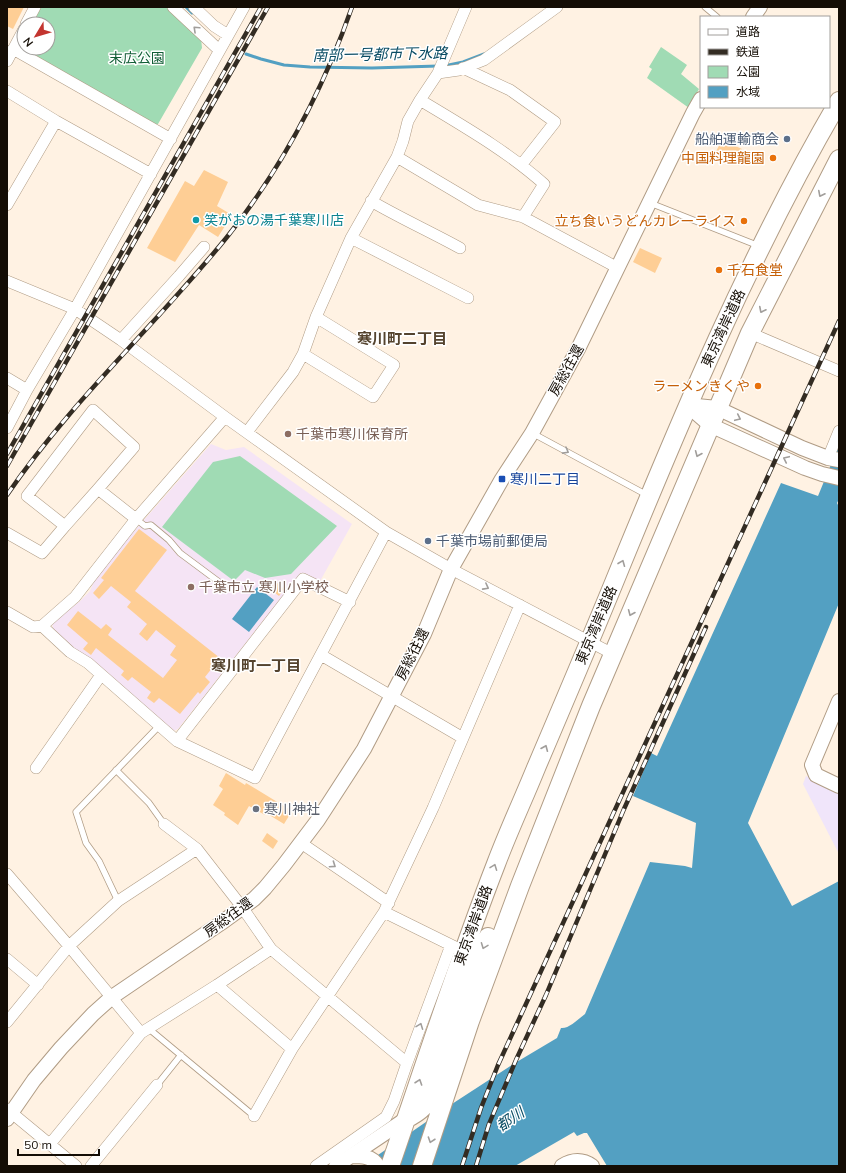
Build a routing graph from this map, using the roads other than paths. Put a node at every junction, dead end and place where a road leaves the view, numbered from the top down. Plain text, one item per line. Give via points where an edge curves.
1 (35, 7) edge
2 (173, 7) edge
3 (194, 7) edge
4 (244, 7) edge
5 (466, 7) edge
6 (557, 7) edge
7 (705, 7) edge
8 (760, 7) edge
9 (30, 16) edge
10 (717, 16) edge
11 (754, 16) edge
12 (228, 35) junction
13 (16, 44) edge
14 (13, 49) junction
15 (219, 50) junction
16 (7, 61) edge
17 (441, 68) junction
18 (463, 68) junction
19 (7, 91) edge
20 (420, 100) junction
21 (700, 101) edge
22 (839, 101) edge
23 (56, 121) junction
24 (170, 139) junction
25 (397, 157) junction
26 (839, 159) edge
27 (522, 164) junction
28 (151, 174) junction
29 (371, 201) junction
30 (649, 203) junction
31 (7, 205) edge
32 (523, 216) junction
33 (351, 238) junction
34 (204, 247) dead end
35 (761, 247) junction
36 (460, 248) dead end
37 (618, 268) junction
38 (7, 281) edge
39 (468, 298) dead end
40 (75, 309) junction
41 (316, 317) junction
42 (750, 333) junction
43 (121, 340) junction
44 (303, 354) junction
45 (839, 372) edge
46 (7, 378) edge
47 (27, 390) junction
48 (687, 405) junction
49 (717, 408) junction
50 (225, 417) junction
51 (710, 425) junction
52 (7, 428) edge
53 (839, 431) edge
54 (247, 432) junction
55 (532, 432) junction
56 (833, 459) edge
57 (839, 478) edge
58 (98, 489) junction
59 (649, 496) junction
60 (136, 519) junction
61 (65, 526) junction
62 (386, 532) junction
63 (7, 533) edge
64 (452, 569) junction
65 (219, 582) dead end
66 (350, 602) junction
67 (520, 605) junction
68 (7, 612) edge
69 (42, 626) junction
70 (589, 642) junction
71 (613, 654) junction
72 (321, 655) junction
73 (101, 675) junction
74 (391, 697) junction
75 (839, 701) edge
76 (591, 706) junction
77 (159, 726) junction
78 (462, 738) junction
79 (177, 741) junction
80 (36, 768) dead end
81 (116, 770) junction
82 (839, 786) edge
83 (164, 824) joint
84 (301, 843) junction
85 (198, 849) junction
86 (7, 874) edge
87 (118, 901) junction
88 (386, 907) junction
89 (242, 908) junction
90 (69, 946) junction
91 (457, 948) junction
92 (271, 949) junction
93 (7, 959) edge
94 (38, 985) junction
95 (217, 985) junction
96 (112, 997) junction
97 (328, 997) junction
98 (7, 1021) edge
99 (145, 1031) junction
100 (292, 1049) junction
101 (181, 1055) junction
102 (407, 1063) junction
103 (157, 1085) joint
104 (9, 1113) edge
105 (254, 1116) joint
106 (406, 1119) junction
107 (50, 1144) junction
108 (351, 1156) junction
109 (76, 1166) edge
110 (91, 1166) edge
111 (316, 1166) edge
112 (336, 1166) edge
113 (378, 1166) edge
114 (390, 1166) edge
115 (422, 1166) edge
116 (562, 1166) edge
117 (592, 1166) edge

1 - 9 street
15 -> 2 street
3 - 12 street
4 - 12 street
5 - 17 street
6 - 18 street via 484,60
7 - 10 lane
8 - 11 street
12 - 15 street
13 - 14 street
14 - 16 street
14 - 24 street
15 - 24 street
17 - 18 street
17 - 20 street
18 - 27 street via 510,90 555,122
19 - 23 street
20 - 25 street via 408,121
20 - 27 street
21 - 30 street, 房総往還
22 - 35 highway, 東京湾岸道路
23 - 28 street
23 - 31 street
24 - 28 street
25 - 29 street
25 - 32 street via 478,205
26 -> 42 highway, 東京湾岸道路
27 - 32 street via 544,184
28 - 40 street
29 - 33 street
29 - 36 street
30 - 35 lane
30 - 37 street, 房総往還
32 - 37 street
33 - 39 street
33 - 41 street
34 - 43 street
35 - 48 highway, 東京湾岸道路
37 - 55 street, 房総往還 via 578,349
38 - 40 street
40 - 43 street
40 - 47 street
41 - 44 street
41 - 44 street via 394,365 373,397
42 - 45 street
42 - 49 highway, 東京湾岸道路
43 - 50 street
44 - 54 street via 293,372
46 - 47 street
47 - 52 street
48 - 49 street
48 - 51 street
48 - 59 highway, 東京湾岸道路
49 - 51 highway, 東京湾岸道路
49 -> 56 street via 802,448
50 - 54 street
50 - 60 street
57 -> 51 street via 805,468
51 -> 71 highway, 東京湾岸道路
53 - 56 street
54 - 62 street
55 -> 59 lane
55 - 64 street, 房総往還 via 502,479
58 - 60 street
58 - 61 street
58 - 61 street via 134,446 92,410 27,496
70 -> 59 highway, 東京湾岸道路
60 - 65 lane via 145,526 151,525 180,552
60 - 69 street via 75,597
61 - 63 street via 42,553
62 - 64 street
62 - 66 street
64 -> 67 street
64 - 74 street, 房総往還 via 424,634
66 - 72 street
66 - 79 street via 303,579
67 - 70 street
67 - 78 street
68 - 69 street via 33,627
69 - 73 street via 70,652
70 - 71 street
91 -> 70 highway, 東京湾岸道路 via 497,861
71 - 76 highway, 東京湾岸道路
72 - 74 street
72 - 79 street via 255,778
73 - 77 street
73 - 80 street
74 - 78 street
74 - 84 street, 房総往還 via 364,750
75 - 82 street via 812,765 816,775
76 -> 106 highway via 547,788 453,1027 431,1096 419,1112
76 -> 115 highway, 東京湾岸道路 via 470,1021
77 - 79 street
77 - 81 lane
78 - 88 street via 433,808
81 - 83 lane via 149,803
81 - 87 lane via 76,812 86,843 99,861
83 - 85 street
84 -> 88 street
84 - 89 street, 房総往還 via 265,888
85 - 87 street
85 - 89 street
86 - 90 street
87 - 90 street
88 - 91 street
88 - 97 street
89 - 92 street
89 - 96 street, 房総往還
90 - 94 street
90 - 96 street
102 -> 91 street
106 -> 91 highway, 東京湾岸道路
92 - 95 street
92 - 97 street
93 - 94 street
94 - 98 street
95 - 99 street
95 - 100 street
96 - 99 street
96 - 104 street, 房総往還 via 61,1048
97 - 100 street
97 - 102 street
99 - 101 lane
99 - 107 street
100 - 105 street
101 - 103 lane
101 - 105 lane
102 - 111 street via 386,1117
103 - 110 street
104 - 107 street
106 - 108 street
106 - 114 highway, 東京湾岸道路
107 - 109 street
108 - 112 street
108 - 113 street via 371,1158
116 - 117 street via 579,1160

